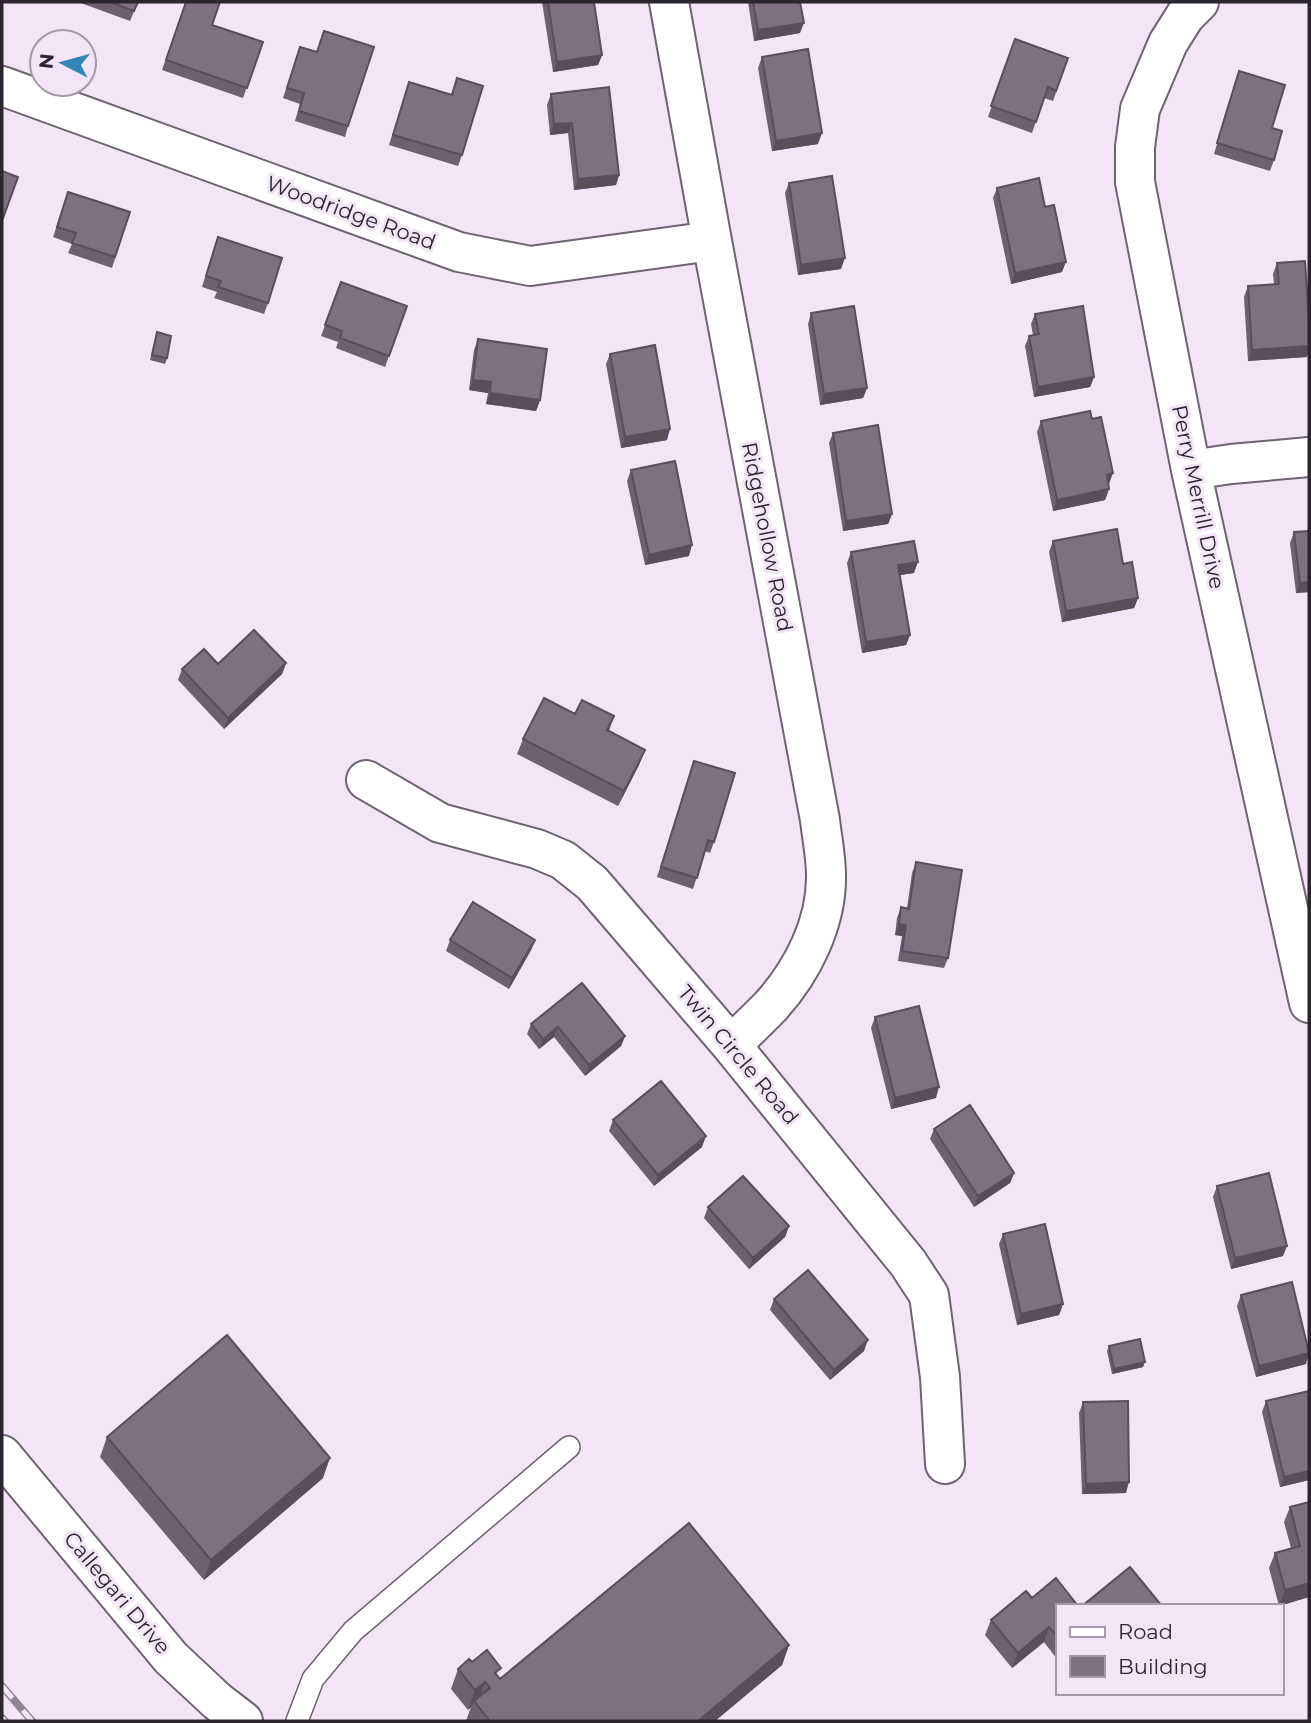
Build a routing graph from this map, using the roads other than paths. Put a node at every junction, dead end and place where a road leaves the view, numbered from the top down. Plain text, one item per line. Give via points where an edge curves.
1 (669, 2) edge
2 (1199, 2) edge
3 (2, 86) edge
4 (712, 241) junction
5 (1309, 457) edge
6 (1191, 470) junction
7 (366, 780) dead end
8 (1309, 1003) edge
9 (731, 1045) junction
10 (569, 1447) dead end
11 (2, 1455) edge
12 (945, 1464) dead end
13 (243, 1721) edge
14 (297, 1721) edge

1 - 4 street, Ridgehollow Road
2 - 6 street, Perry Merrill Drive via 1168,43 1140,109 1135,147 1135,182
3 - 4 street, Woodridge Road via 460,252 530,265
4 - 9 street, Ridgehollow Road via 820,820 826,875 823,912 793,977
5 - 6 street
6 - 8 street, Perry Merrill Drive
7 - 9 street, Twin Circle Road via 440,822 563,860 592,883
9 - 12 street, Twin Circle Road via 929,1295
10 - 14 lane via 354,1631 313,1679
11 - 13 street, Callegari Drive via 171,1658

